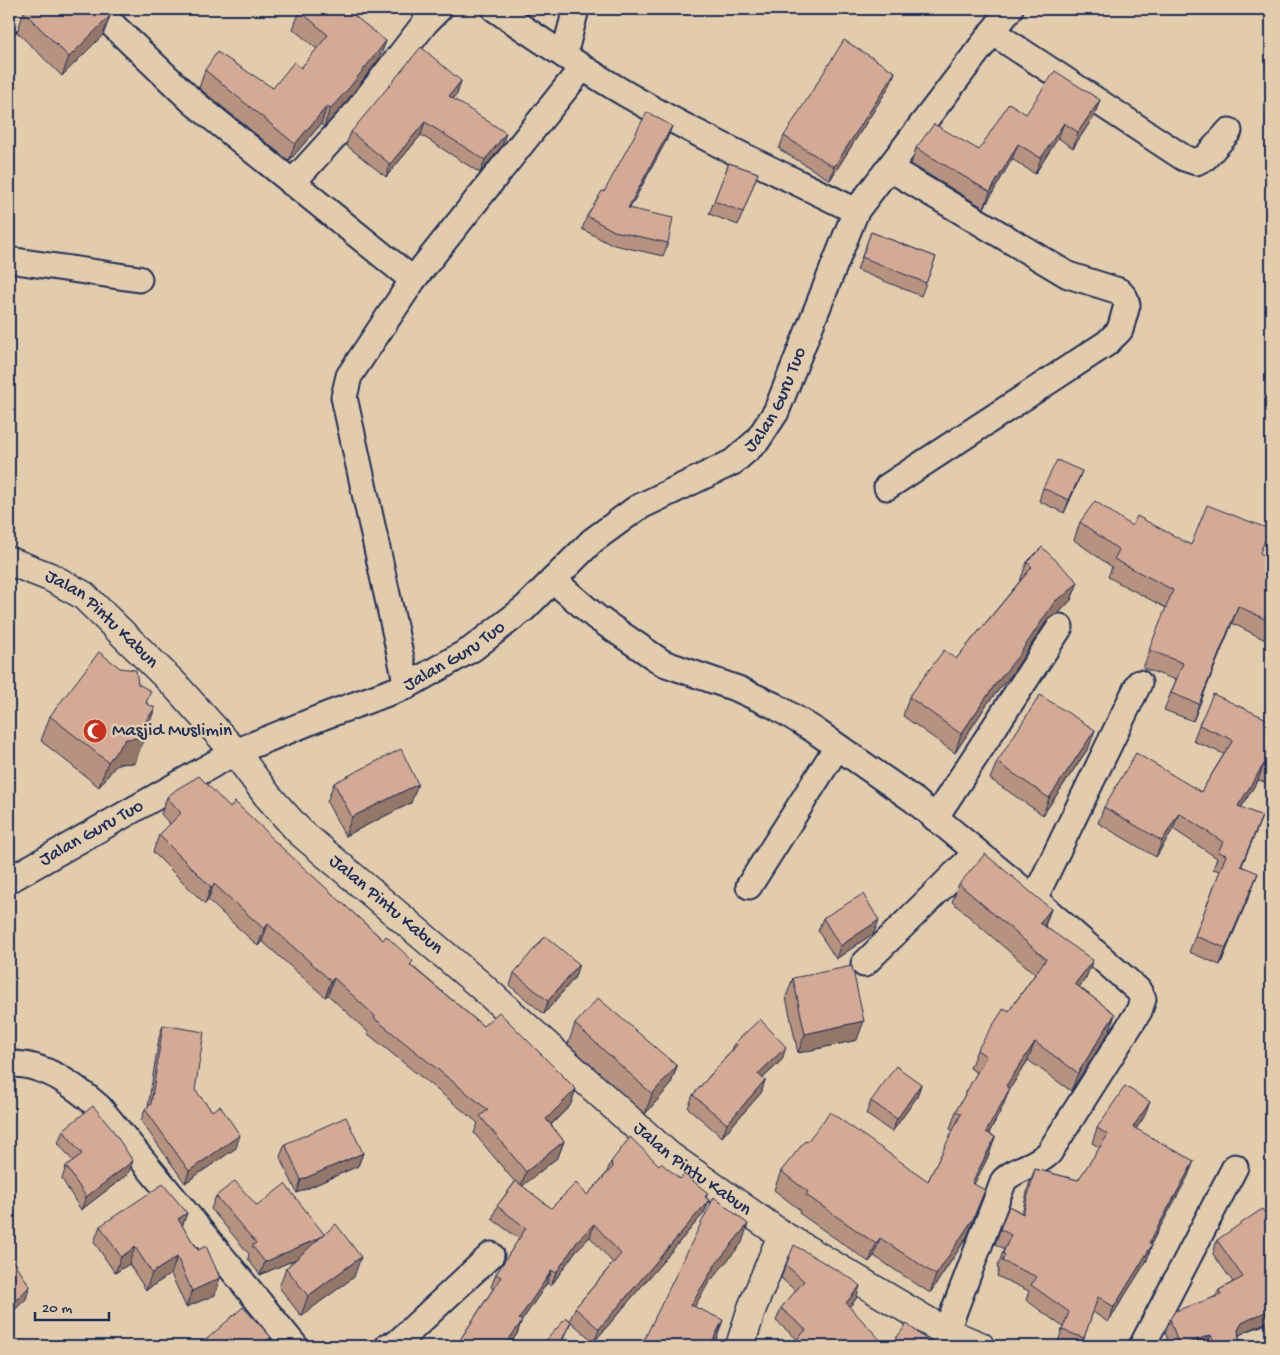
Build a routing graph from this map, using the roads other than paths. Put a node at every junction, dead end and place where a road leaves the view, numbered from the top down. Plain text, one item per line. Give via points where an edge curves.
1 (16, 9) edge
2 (96, 9) edge
3 (440, 9) edge
4 (496, 9) edge
5 (576, 9) edge
6 (1010, 9) edge
7 (9, 20) edge
8 (992, 32) junction
9 (573, 62) junction
10 (1228, 130) dead end
11 (890, 168) junction
12 (292, 183) junction
13 (856, 211) junction
14 (9, 260) edge
15 (139, 279) dead end
16 (413, 280) junction
17 (887, 487) dead end
18 (9, 561) edge
19 (552, 580) junction
20 (1060, 627) dead end
21 (1139, 683) dead end
22 (407, 686) junction
23 (837, 747) junction
24 (235, 752) junction
25 (935, 818) junction
26 (977, 852) junction
27 (9, 880) edge
28 (748, 886) dead end
29 (1034, 899) junction
30 (864, 964) dead end
31 (9, 1064) edge
32 (1235, 1167) dead end
33 (782, 1235) junction
34 (491, 1255) dead end
35 (946, 1332) junction
36 (1271, 1338) edge
37 (295, 1346) edge
38 (388, 1346) edge
39 (740, 1346) edge
40 (980, 1346) edge
41 (1142, 1346) edge
42 (1249, 1346) edge

1 - 7 street
2 - 12 street via 193,102
3 - 12 street via 354,115
4 - 9 street
5 - 9 street
6 - 8 street, Jalan Guru Tuo
8 - 10 street via 1184,158 1196,162 1206,157
8 - 11 street, Jalan Guru Tuo
9 - 13 street via 676,122
9 - 16 street
11 - 13 street, Jalan Guru Tuo
11 - 17 street via 1068,275 1119,291 1127,305 1120,330 1107,343
12 - 16 street
13 - 19 street, Jalan Guru Tuo via 776,412 758,441 733,462 637,508 592,541
14 - 15 street
16 - 22 street via 349,376 344,397
18 - 24 street, Jalan Pintu Kabun via 50,577 83,595 174,684
19 - 22 street, Jalan Guru Tuo via 525,608 472,649
19 - 23 street via 596,617 663,663 775,706
20 - 25 street
21 - 29 street
22 - 24 street, Jalan Guru Tuo
23 - 25 street
23 - 28 street
24 - 27 street, Jalan Guru Tuo
24 - 33 street, Jalan Pintu Kabun via 299,831 480,985 668,1155
25 - 26 street
26 - 29 street
26 - 30 street
29 - 35 street via 1138,990 1143,999 1140,1011 1049,1154 1004,1180
31 - 37 street via 46,1072 75,1087 99,1107
32 - 41 street
33 - 35 street, Jalan Pintu Kabun
33 - 39 street
34 - 38 street via 395,1344
35 - 40 street, Jalan Pintu Kabun
36 - 42 street

